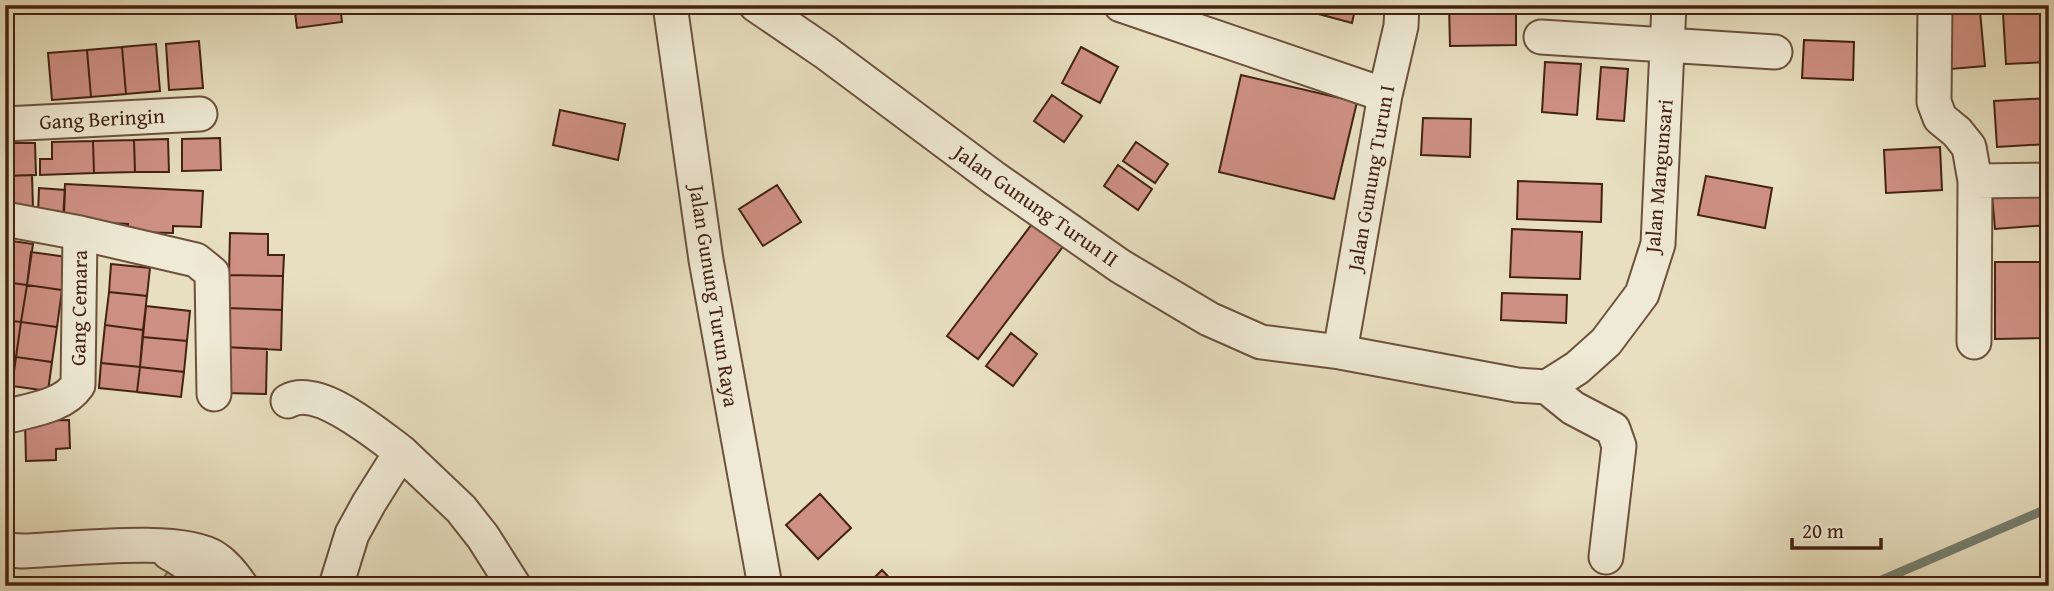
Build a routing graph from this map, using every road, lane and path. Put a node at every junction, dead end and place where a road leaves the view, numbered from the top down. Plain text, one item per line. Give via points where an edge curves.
1 (670, 5) edge
2 (756, 5) edge
3 (1121, 5) edge
4 (1402, 5) edge
5 (1670, 5) edge
6 (1935, 5) edge
7 (1541, 37) dead end
8 (1666, 45) junction
9 (1775, 52) dead end
10 (1385, 95) junction
11 (200, 114) dead end
12 (5, 124) edge
13 (2049, 180) edge
14 (1975, 181) junction
15 (5, 219) edge
16 (79, 233) junction
17 (1973, 342) dead end
18 (1340, 352) junction
19 (1547, 387) junction
20 (214, 394) dead end
21 (288, 401) dead end
22 (5, 417) edge
23 (401, 452) junction
24 (155, 545) junction
25 (5, 550) edge
26 (760, 552) junction
27 (1606, 557) dead end
28 (209, 586) edge
29 (241, 586) edge
30 (336, 586) edge
31 (514, 586) edge
32 (765, 586) edge
33 (789, 586) edge

1 - 26 street, Jalan Gunung Turun Raya via 706,260
2 - 18 street, Jalan Gunung Turun II via 1131,272 1209,318 1261,342
3 - 10 street
4 - 10 street, Jalan Gunung Turun I
5 - 8 street, Jalan Mangunsari
6 - 14 street via 1934,102 1940,118 1969,148
7 - 8 street
8 - 9 street
8 - 19 street, Jalan Mangunsari via 1658,244 1643,294 1605,342
10 - 18 street, Jalan Gunung Turun I
11 - 12 street, Gang Beringin
13 - 14 street
14 - 17 street
15 - 16 street, Gang Cemara
16 - 20 street, Gang Cemara via 196,260 212,273
16 - 22 street, Gang Cemara via 78,385 62,401
18 - 19 street
19 - 27 street via 1573,408 1613,429 1619,446
21 - 23 street via 306,396 318,400
23 - 30 street via 352,534
23 - 31 street via 461,509
24 - 25 street
24 - 28 street via 182,559
24 - 29 street via 187,547 214,557
26 - 32 street, Jalan Gunung Turun Raya
26 - 33 street

